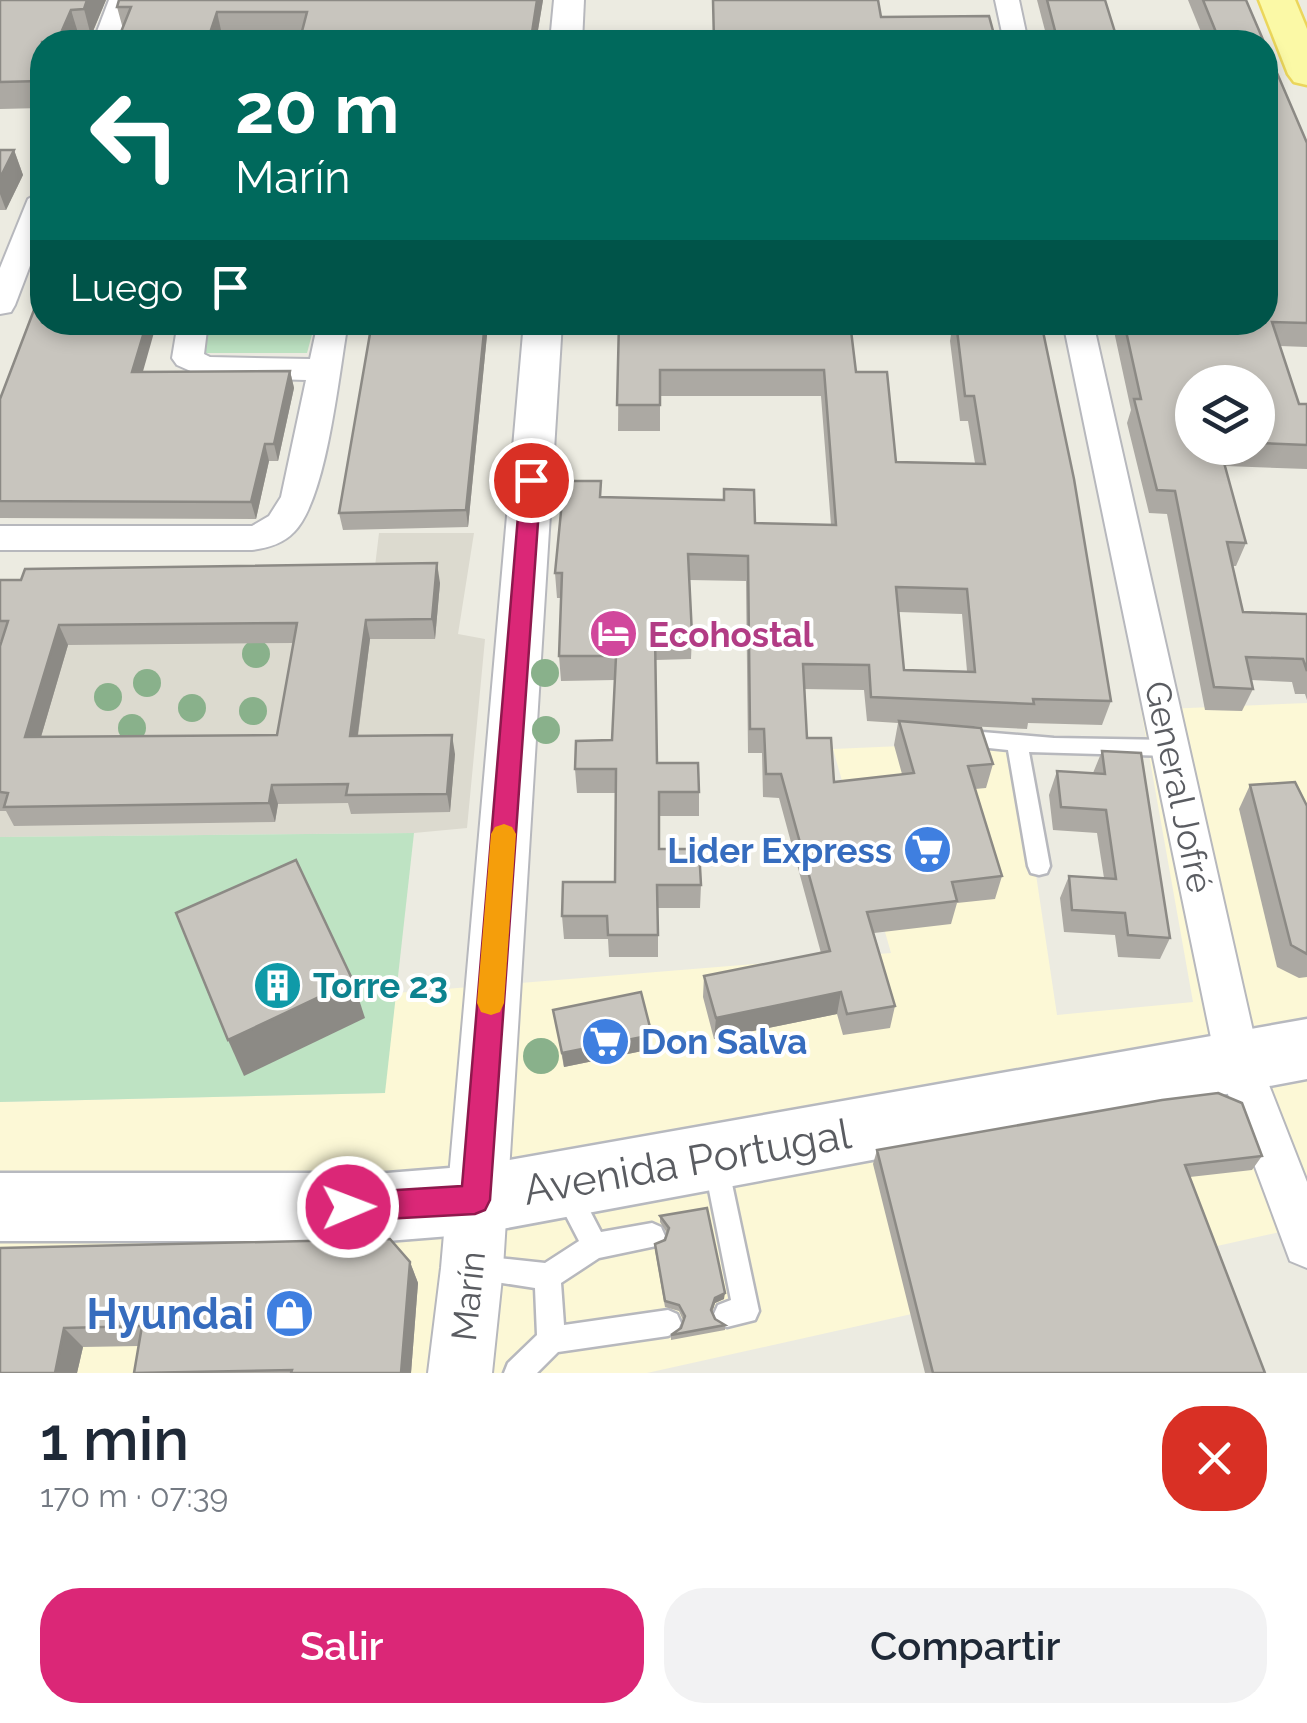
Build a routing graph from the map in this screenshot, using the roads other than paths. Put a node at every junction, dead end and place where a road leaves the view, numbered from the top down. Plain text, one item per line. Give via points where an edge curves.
1 (122, 0) edge
2 (569, 0) edge
3 (1007, 0) edge
4 (1277, 0) edge
5 (110, 30) edge
6 (567, 30) edge
7 (1013, 30) edge
8 (1307, 74) edge
9 (30, 229) edge
10 (0, 304) edge
11 (191, 335) edge
12 (331, 335) edge
13 (542, 335) edge
14 (1081, 335) edge
15 (324, 370) junction
16 (0, 538) edge
17 (941, 737) edge
18 (1017, 743) junction
19 (1170, 748) junction
20 (1039, 866) dead end
21 (1307, 1049) edge
22 (1238, 1062) junction
23 (715, 1157) junction
24 (562, 1183) junction
25 (475, 1200) junction
26 (0, 1208) edge
27 (652, 1236) dead end
28 (1307, 1244) edge
29 (595, 1246) junction
30 (472, 1268) junction
31 (548, 1276) junction
32 (727, 1314) dead end
33 (668, 1323) dead end
34 (551, 1340) junction
35 (460, 1373) edge
36 (518, 1373) edge

1 - 5 street
2 - 6 street
3 - 7 street
4 - 8 main road
9 - 10 street
11 - 15 street via 188,358 204,367
12 - 15 street
13 - 25 street, Marín
14 - 19 street, General Jofré
15 - 16 street via 298,497 269,535
17 - 18 lane
18 - 19 lane
18 - 20 lane
19 - 22 street, General Jofré
21 - 22 main road, Avenida Portugal
22 - 23 main road, Avenida Portugal
22 - 28 street, General Jofré
23 - 24 main road, Avenida Portugal
23 - 32 lane via 719,1225 746,1311
24 - 25 main road, Avenida Portugal
24 - 29 lane
25 - 26 main road, Avenida Portugal via 386,1207
25 - 30 street, Marín
27 - 29 lane
29 - 31 lane
30 - 31 lane
30 - 35 street, Marín
31 - 34 lane
33 - 34 lane
34 - 36 lane

